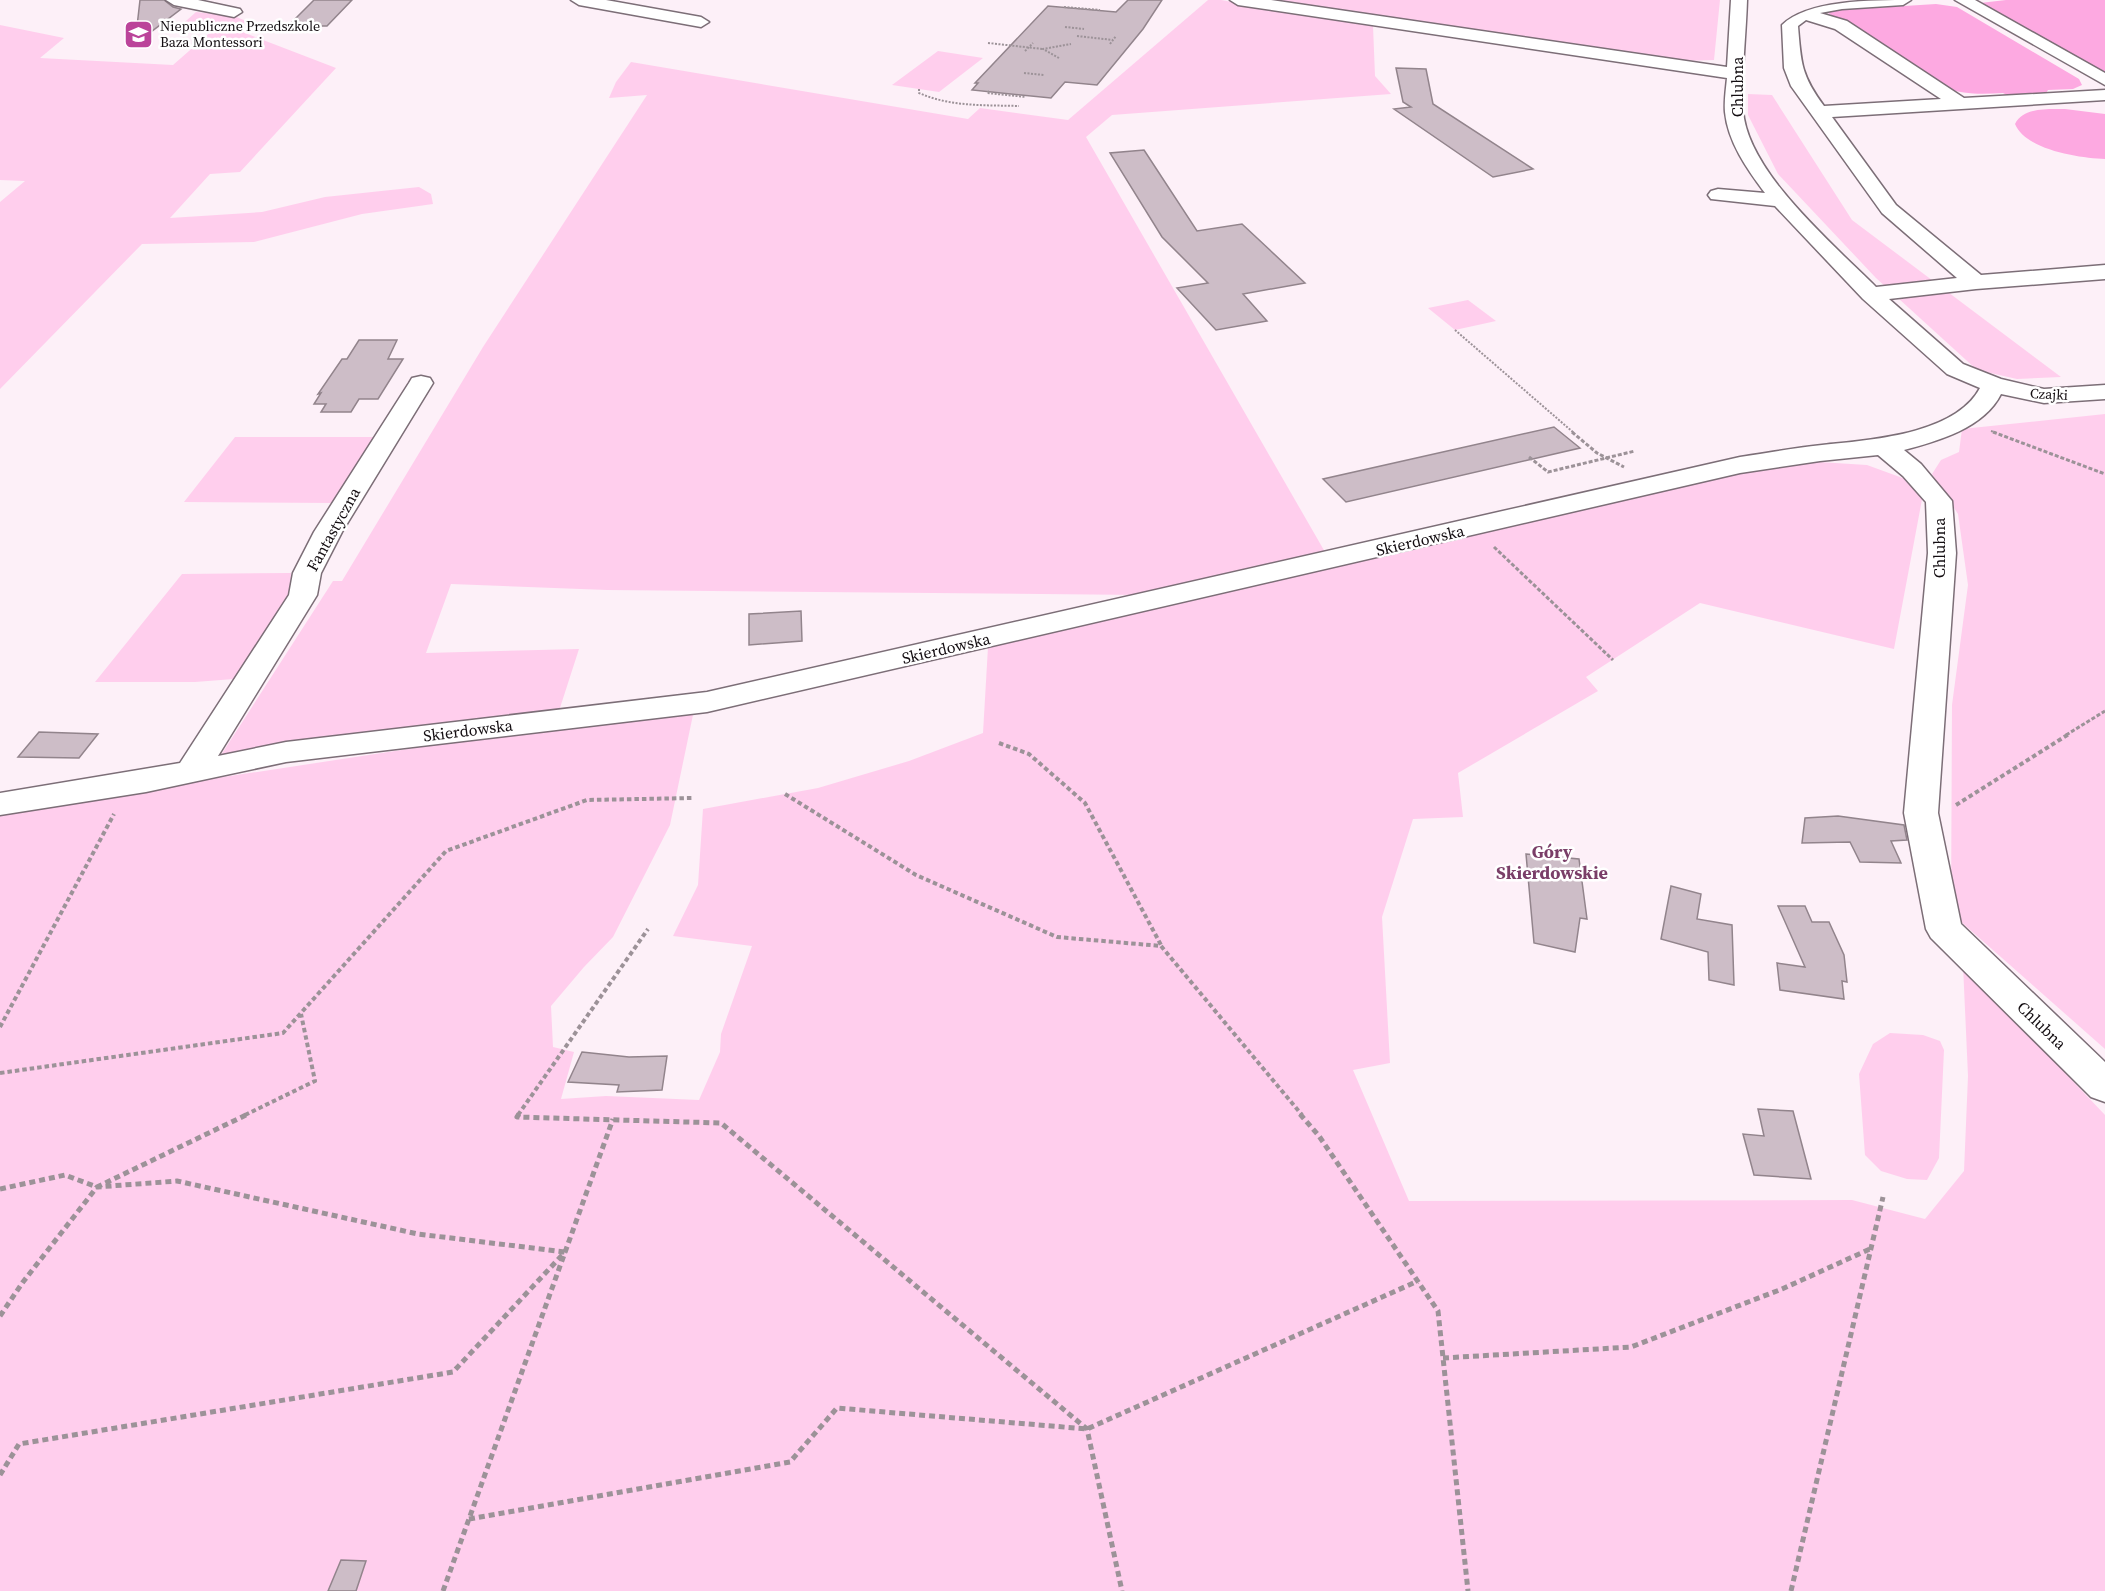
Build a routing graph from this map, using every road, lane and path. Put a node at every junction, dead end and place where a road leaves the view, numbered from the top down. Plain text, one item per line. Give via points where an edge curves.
1 (174, 0) edge
2 (579, 0) edge
3 (1238, 0) edge
4 (1739, 0) edge
5 (1903, 0) edge
6 (1963, 0) edge
7 (1064, 7) dead end
8 (1100, 9) dead end
9 (234, 12) dead end
10 (1801, 13) junction
11 (701, 22) dead end
12 (1065, 27) dead end
13 (1084, 29) dead end
14 (1077, 36) dead end
15 (1116, 36) dead end
16 (1113, 40) junction
17 (988, 43) dead end
18 (1033, 43) dead end
19 (1071, 44) dead end
20 (1110, 44) dead end
21 (1029, 47) junction
22 (1043, 49) junction
23 (1025, 51) dead end
24 (1059, 58) dead end
25 (1024, 73) dead end
26 (1736, 74) junction
27 (1044, 75) dead end
28 (2105, 80) edge
29 (919, 89) dead end
30 (989, 92) dead end
31 (2105, 95) edge
32 (1026, 97) dead end
33 (1962, 105) junction
34 (1019, 106) dead end
35 (1818, 112) junction
36 (1718, 195) dead end
37 (1779, 200) junction
38 (2105, 272) edge
39 (1976, 282) junction
40 (1871, 294) junction
41 (1455, 330) dead end
42 (422, 383) dead end
43 (1994, 385) junction
44 (2105, 392) edge
45 (1991, 431) dead end
46 (1884, 447) junction
47 (1635, 451) dead end
48 (1529, 457) dead end
49 (1607, 457) junction
50 (2105, 474) edge
51 (1650, 487) junction
52 (1474, 528) junction
53 (1613, 660) dead end
54 (2105, 711) edge
55 (999, 743) dead end
56 (193, 769) junction
57 (131, 783) junction
58 (785, 794) dead end
59 (693, 798) dead end
60 (0, 804) edge
61 (1950, 809) dead end
62 (648, 929) dead end
63 (1161, 946) junction
64 (300, 1014) junction
65 (0, 1027) edge
66 (0, 1073) edge
67 (2105, 1086) edge
68 (613, 1119) junction
69 (97, 1187) junction
70 (0, 1189) edge
71 (1883, 1197) dead end
72 (1870, 1250) junction
73 (565, 1252) junction
74 (1418, 1281) junction
75 (0, 1316) edge
76 (1443, 1358) junction
77 (1087, 1429) junction
78 (0, 1475) edge
79 (469, 1519) junction
80 (443, 1591) edge
81 (1122, 1591) edge
82 (1468, 1591) edge
83 (1791, 1591) edge

1 - 9 street
2 - 11 street
3 - 26 street
4 - 26 street, Chlubna
5 - 10 street via 1829,4
6 - 28 street
7 - 8 path
10 - 33 street via 1841,25
10 - 35 street via 1790,25 1793,68
12 - 13 path
14 - 16 path
15 - 16 path
16 - 20 path
17 - 21 path
18 - 21 path
19 - 22 path
21 - 22 path
21 - 23 path
22 - 24 path
25 - 27 path
26 - 37 street, Chlubna via 1734,111 1738,130 1754,166
29 - 34 path via 931,100
30 - 32 path
31 - 33 street
33 - 35 street
35 - 39 street via 1889,209
36 - 37 street
37 - 40 street, Chlubna
38 - 39 street
39 - 40 street
40 - 43 street, Chlubna via 1948,366
41 - 49 path via 1597,453
42 - 56 street, Fantastyczna via 328,532 307,573 303,595
43 - 44 street, Czajki via 2044,396
43 - 46 street via 1983,404 1963,418
45 - 50 path
46 - 51 street, Skierdowska via 1740,465
46 - 67 street, Chlubna via 1912,470 1939,501 1942,553 1921,813 1944,929
47 - 49 path
48 - 49 path via 1548,472
49 - 51 path
51 - 52 street, Skierdowska
52 - 53 path
52 - 56 street, Skierdowska via 707,702 286,752
54 - 61 path
55 - 63 path via 1029,754 1085,803
56 - 57 street, Skierdowska
57 - 60 street, Skierdowska
57 - 65 path
58 - 63 path via 916,875 1057,937
59 - 64 path via 587,800 446,851
62 - 68 path via 516,1117
63 - 74 path via 1319,1136
64 - 66 path via 283,1033
64 - 69 path via 315,1081
68 - 73 path
68 - 77 path via 720,1123
69 - 70 path via 65,1175
69 - 73 path via 177,1181 418,1234
69 - 75 path
71 - 72 path
72 - 76 path via 1782,1289 1631,1347
72 - 83 path
73 - 78 path via 453,1372 19,1444
73 - 79 path
74 - 76 path via 1438,1311
74 - 77 path
76 - 82 path
77 - 79 path via 837,1408 790,1462
77 - 81 path
79 - 80 path

